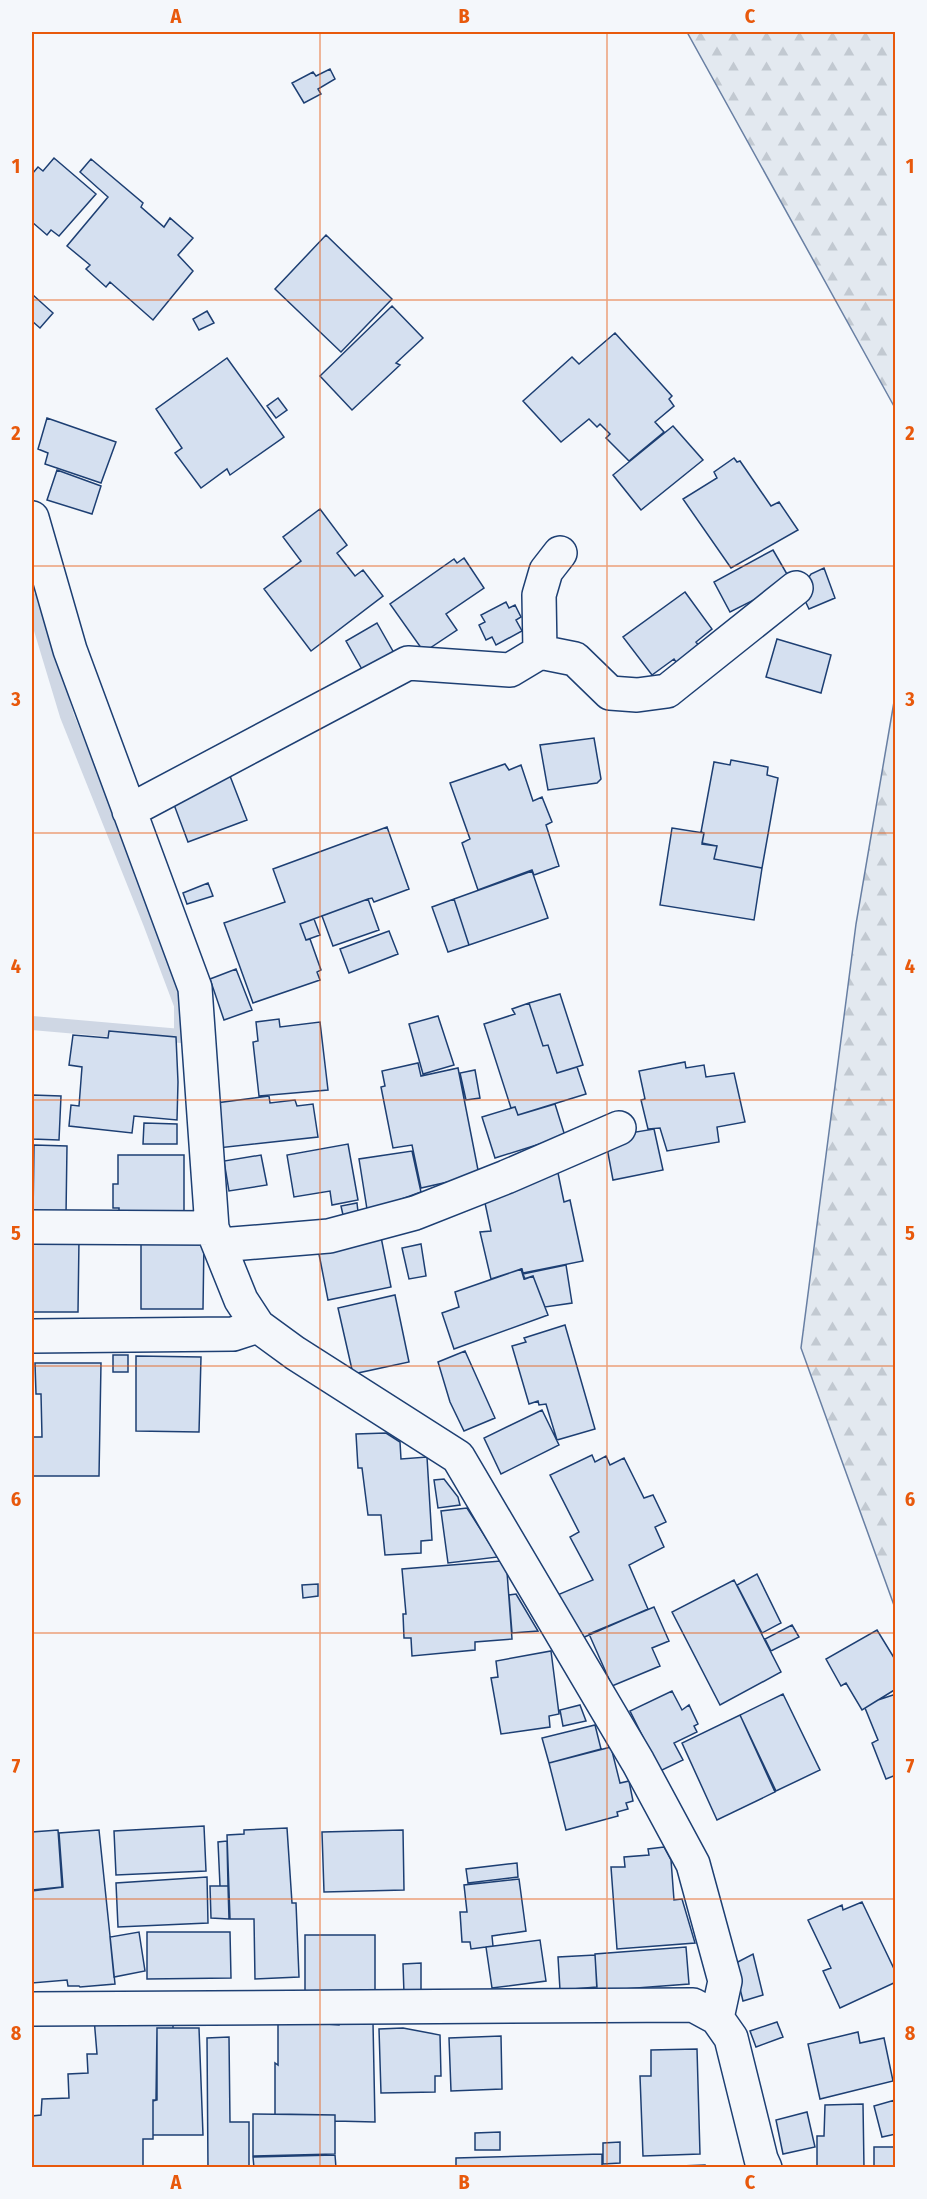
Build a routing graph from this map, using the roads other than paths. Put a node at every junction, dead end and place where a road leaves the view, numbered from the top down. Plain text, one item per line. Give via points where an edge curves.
1 (32, 518) edge
2 (560, 553) dead end
3 (796, 588) dead end
4 (540, 651) junction
5 (129, 811) junction
6 (619, 1128) dead end
7 (32, 1227) edge
8 (216, 1236) junction
9 (258, 1326) junction
10 (32, 1336) edge
11 (32, 2009) edge
12 (717, 2018) junction
13 (765, 2168) edge

1 - 5 street via 70,650
2 - 4 street via 546,571 539,595
3 - 4 street via 667,691 610,693 574,659
4 - 5 street via 510,670 408,663
5 - 8 street via 195,988
6 - 8 street via 415,1213 329,1236
7 - 8 street
8 - 9 street via 241,1300
9 - 10 street via 232,1334
9 - 12 street via 458,1457 638,1762 693,1864 725,1981
11 - 12 street via 693,2005
12 - 13 street via 732,2038

